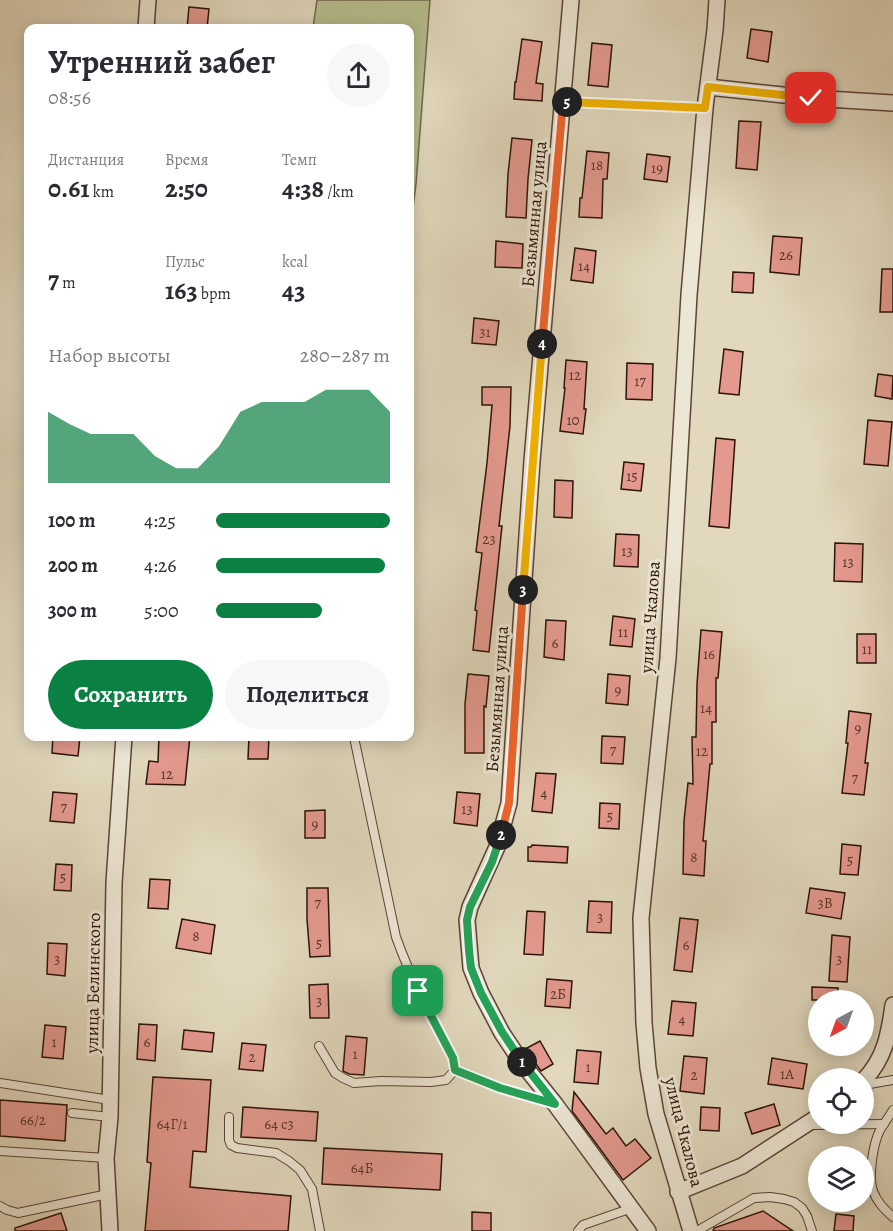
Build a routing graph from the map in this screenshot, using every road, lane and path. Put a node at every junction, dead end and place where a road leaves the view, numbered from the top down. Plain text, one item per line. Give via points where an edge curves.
1 (148, 0) edge
2 (571, 0) edge
3 (717, 0) edge
4 (146, 24) edge
5 (708, 87) junction
6 (563, 102) junction
7 (893, 103) edge
8 (705, 108) junction
9 (124, 741) edge
10 (354, 742) dead end
11 (893, 1005) edge
12 (319, 1046) dead end
13 (874, 1068) edge
14 (455, 1070) junction
15 (893, 1080) edge
16 (874, 1082) edge
17 (0, 1083) edge
18 (110, 1100) junction
19 (555, 1104) junction
20 (72, 1113) dead end
21 (892, 1114) edge
22 (110, 1117) junction
23 (229, 1117) dead end
24 (884, 1124) junction
25 (806, 1126) joint
26 (0, 1151) edge
27 (106, 1158) junction
28 (678, 1192) junction
29 (108, 1194) junction
30 (0, 1206) edge
31 (632, 1208) junction
32 (893, 1217) edge
33 (110, 1231) edge
34 (320, 1231) edge
35 (578, 1231) edge
36 (648, 1231) edge
37 (690, 1231) edge
38 (697, 1231) edge
39 (812, 1231) edge

1 - 4 street
2 - 6 street, Безымянная улица
3 - 5 street, улица Чкалова
5 - 7 street
5 - 8 street, улица Чкалова
6 - 8 lane
6 - 19 street, Безымянная улица via 532,461 509,803 492,862 467,920 471,968 481,993 522,1063
8 - 28 street, улица Чкалова via 688,295 668,658 641,918 648,1068 656,1114
9 - 18 street, улица Белинского via 114,883
10 - 14 lane via 396,937 418,991 453,1058
11 - 13 street via 889,1036
12 - 14 lane via 335,1073 354,1083 446,1080
14 - 19 lane
15 - 16 lane
17 - 18 lane
18 - 22 street, улица Белинского
19 - 31 street, Безымянная улица
20 - 22 lane
21 - 24 lane
22 - 27 street, улица Белинского
23 - 34 lane via 231,1145 276,1153 300,1170 312,1189
24 - 25 lane
24 - 32 lane via 871,1165 872,1189 880,1206
25 - 28 street via 742,1166
26 - 27 lane
27 - 29 street, улица Белинского
28 - 37 street, улица Чкалова
29 - 30 lane via 18,1213
29 - 33 street, улица Белинского
31 - 35 lane via 583,1225
31 - 36 street, Безымянная улица
38 - 39 lane via 754,1198 770,1197 794,1202 802,1208

